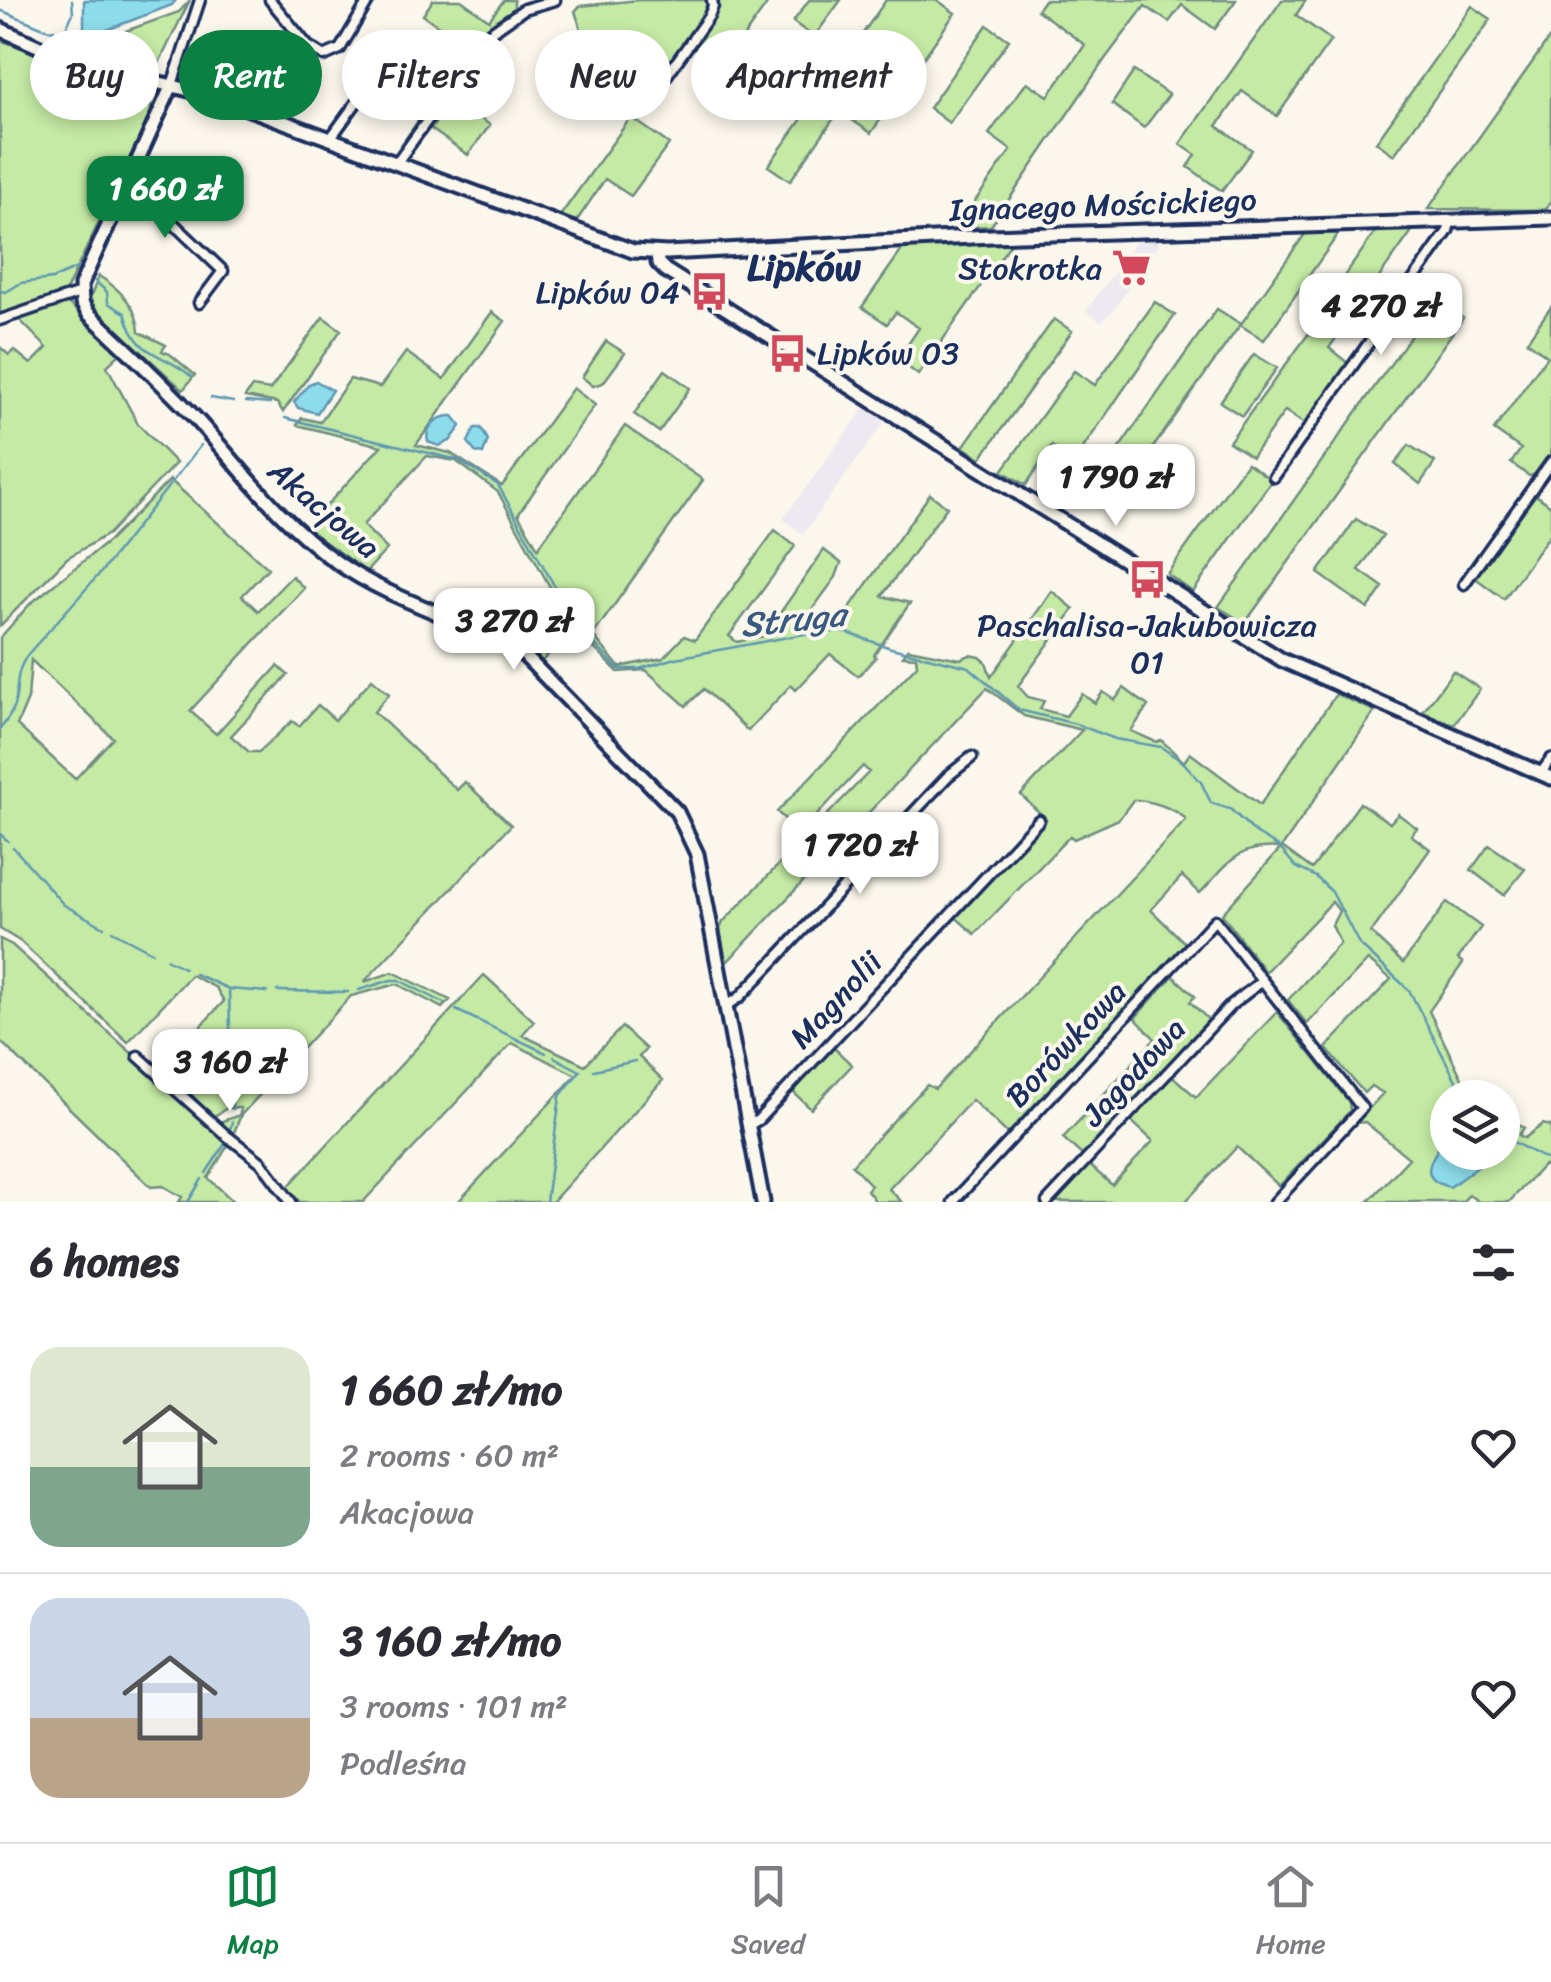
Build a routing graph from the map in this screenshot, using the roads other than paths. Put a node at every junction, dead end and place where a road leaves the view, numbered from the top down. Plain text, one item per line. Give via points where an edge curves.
1 (200, 0) edge
2 (270, 0) edge
3 (369, 0) edge
4 (518, 0) edge
5 (555, 0) edge
6 (712, 0) edge
7 (524, 9) junction
8 (0, 30) edge
9 (671, 70) edge
10 (172, 85) junction
11 (344, 120) edge
12 (330, 139) junction
13 (396, 164) junction
14 (129, 180) junction
15 (1551, 218) edge
16 (1450, 221) junction
17 (656, 253) junction
18 (80, 292) junction
19 (199, 302) dead end
20 (0, 320) edge
21 (1551, 462) edge
22 (1274, 476) dead end
23 (1464, 584) dead end
24 (972, 757) dead end
25 (1551, 759) edge
26 (1546, 776) edge
27 (1039, 820) dead end
28 (1262, 981) junction
29 (727, 1006) junction
30 (138, 1056) dead end
31 (750, 1124) junction
32 (291, 1202) edge
33 (764, 1202) edge
34 (953, 1202) edge
35 (1047, 1202) edge
36 (1274, 1202) edge

1 - 10 street
2 - 3 street via 324,56 340,49
4 - 7 street
5 - 7 street
6 - 9 street via 710,16
7 - 13 street via 487,36
8 - 10 street, Ignacego Mościckiego via 74,62
10 - 12 street, Ignacego Mościckiego
10 - 14 street
11 - 12 street
12 - 13 street, Ignacego Mościckiego
13 - 17 street, Ignacego Mościckiego via 620,248
14 - 18 street
14 - 19 street via 223,272
15 - 16 street, Ignacego Mościckiego
16 - 17 street, Ignacego Mościckiego
16 - 22 street
17 - 26 street via 665,270 1282,660
18 - 20 street
18 - 29 street, Akacjowa via 88,313 311,541 390,594 523,654 664,798 697,854
21 - 23 street
24 - 29 street
25 - 26 street
27 - 31 street, Magnolii
28 - 34 street, Borówkowa via 1215,920
28 - 35 street, Jagodowa
28 - 36 street via 1362,1108
29 - 31 street, Akacjowa
30 - 32 street via 252,1153
31 - 33 street, Akacjowa

